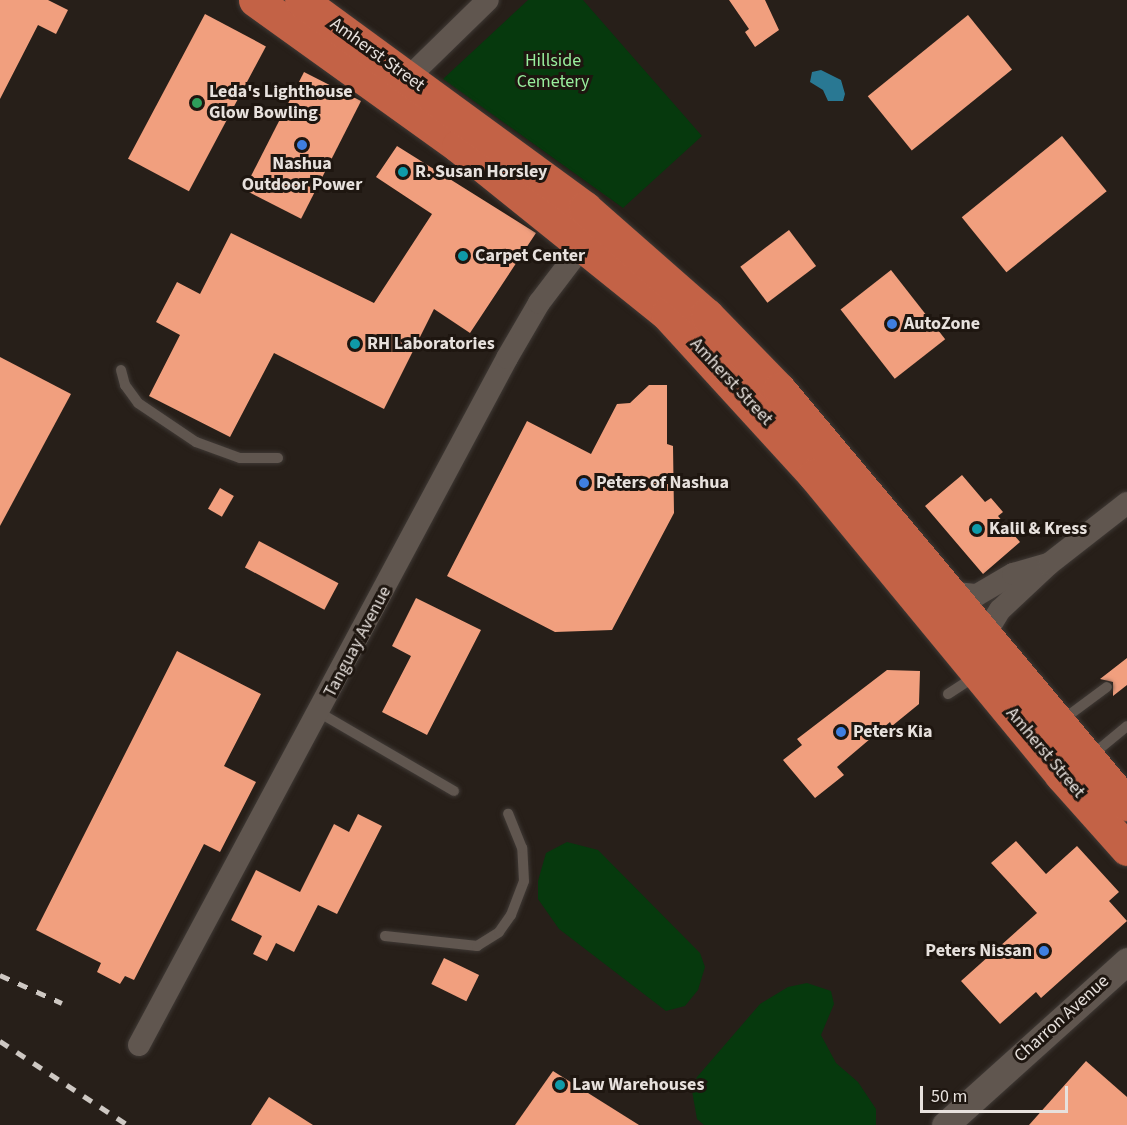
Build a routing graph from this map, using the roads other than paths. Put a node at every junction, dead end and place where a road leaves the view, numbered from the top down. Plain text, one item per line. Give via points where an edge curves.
1 (255, 0) edge
2 (301, 0) edge
3 (488, 0) edge
4 (409, 77) junction
5 (584, 244) junction
6 (121, 370) dead end
7 (278, 458) dead end
8 (1127, 503) edge
9 (1049, 564) junction
10 (947, 592) junction
11 (988, 643) junction
12 (980, 674) junction
13 (1107, 687) dead end
14 (948, 694) dead end
15 (320, 713) junction
16 (1057, 724) junction
17 (1127, 726) edge
18 (1087, 759) junction
19 (454, 791) dead end
20 (1127, 804) edge
21 (508, 814) dead end
22 (1127, 849) edge
23 (385, 936) dead end
24 (1127, 961) edge
25 (140, 1045) dead end
26 (945, 1125) edge

1 - 5 highway, Amherst Street via 458,146
2 - 4 highway, Amherst Street
3 - 4 street
4 - 10 highway, Amherst Street via 585,208 699,307 779,389
5 - 12 highway, Amherst Street via 667,314 718,366
5 - 15 street, Tanguay Avenue via 539,303 507,358
6 - 7 lane via 125,385 138,403 196,442 240,458
8 - 9 street
9 - 10 street via 1013,574 977,595
9 - 11 street via 995,616
10 - 11 highway, Amherst Street
11 - 16 highway, Amherst Street
12 - 14 lane
12 - 22 highway, Amherst Street
13 - 16 lane
15 - 19 lane
15 - 25 street, Tanguay Avenue
16 - 18 highway, Amherst Street
17 - 18 lane
18 - 20 highway, Amherst Street
21 - 23 lane via 522,848 524,881 511,915 499,932 477,946
24 - 26 street, Charron Avenue

